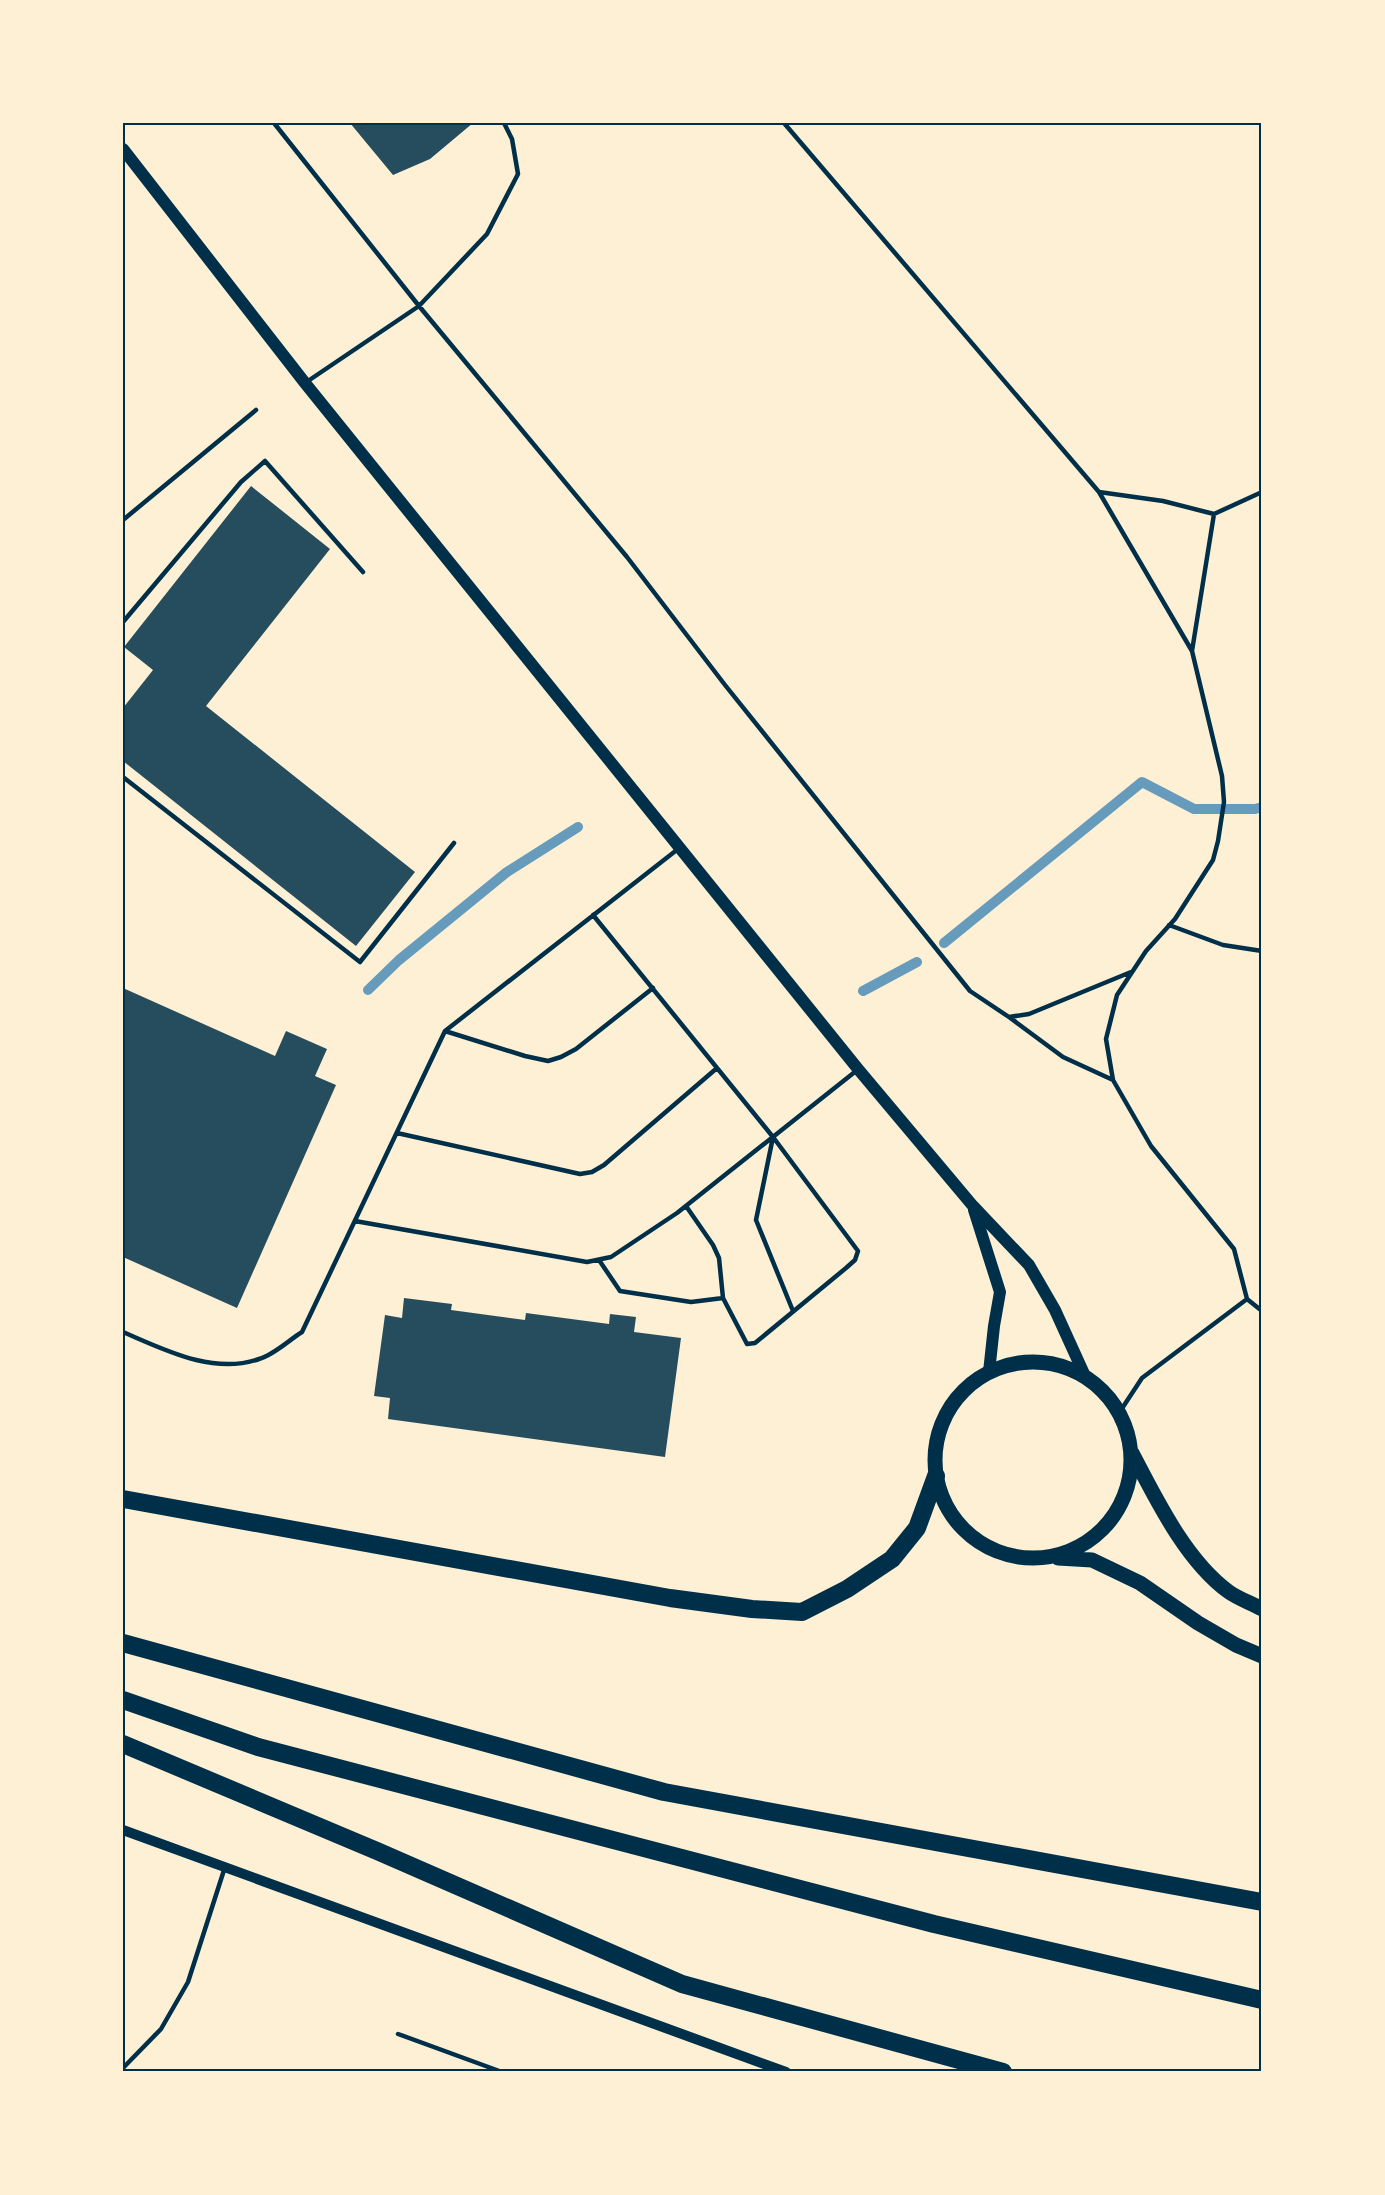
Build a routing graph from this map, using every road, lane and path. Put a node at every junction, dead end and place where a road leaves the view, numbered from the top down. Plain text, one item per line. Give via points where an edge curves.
1 (274, 123) edge
2 (504, 123) edge
3 (784, 123) edge
4 (123, 149) edge
5 (418, 306) junction
6 (305, 383) junction
7 (256, 410) dead end
8 (1100, 492) junction
9 (1262, 492) edge
10 (1214, 514) junction
11 (123, 520) edge
12 (363, 572) dead end
13 (123, 622) edge
14 (1192, 651) junction
15 (123, 777) edge
16 (454, 843) dead end
17 (680, 847) junction
18 (593, 915) junction
19 (1169, 926) junction
20 (1262, 951) edge
21 (1132, 972) junction
22 (653, 988) junction
23 (1009, 1017) junction
24 (445, 1031) junction
25 (717, 1068) junction
26 (858, 1069) junction
27 (1113, 1080) junction
28 (397, 1132) junction
29 (773, 1137) junction
30 (686, 1206) junction
31 (973, 1206) junction
32 (355, 1221) junction
33 (599, 1260) junction
34 (723, 1298) junction
35 (1247, 1299) junction
36 (793, 1311) junction
37 (1262, 1311) edge
38 (123, 1332) edge
39 (989, 1372) junction
40 (1085, 1376) junction
41 (1119, 1413) junction
42 (1131, 1450) junction
43 (936, 1476) junction
44 (123, 1499) edge
45 (1049, 1558) junction
46 (1262, 1609) edge
47 (123, 1643) edge
48 (1262, 1656) edge
49 (123, 1700) edge
50 (123, 1744) edge
51 (123, 1830) edge
52 (225, 1867) junction
53 (1262, 1902) edge
54 (1262, 2000) edge
55 (398, 2034) dead end
56 (123, 2068) edge
57 (502, 2072) edge
58 (786, 2072) edge
59 (1003, 2072) edge

1 - 5 lane
2 - 5 lane via 512,139 518,174 487,234
3 - 8 lane
4 - 6 main road
5 - 6 lane
5 - 23 lane via 627,557 970,991
6 - 17 main road
7 - 11 lane
8 - 10 lane via 1163,501
8 - 14 lane
9 - 10 lane
10 - 14 lane
12 - 13 lane via 265,461 241,482
14 - 19 lane via 1222,776 1224,802 1213,860
15 - 16 lane via 360,962
17 - 18 lane
17 - 26 main road
18 - 22 lane
18 - 24 lane
19 - 20 lane via 1223,945
19 - 21 lane
21 - 23 lane via 1029,1014
21 - 27 lane via 1117,995 1107,1038
22 - 24 lane via 576,1049 548,1061
22 - 25 lane
23 - 27 lane via 1063,1057
24 - 28 lane
25 - 28 lane via 592,1172 580,1174
25 - 29 lane
26 - 29 lane
26 - 31 main road
27 - 35 lane via 1151,1146 1234,1249
28 - 32 lane
29 - 30 lane
29 - 36 lane via 756,1220
29 - 36 lane via 858,1251 855,1260
30 - 33 lane via 611,1257
30 - 34 lane via 719,1258
31 - 39 main road via 1000,1292
31 - 40 main road via 1029,1265
32 - 33 lane via 588,1262
32 - 38 lane via 302,1332 261,1359 226,1366 174,1354
33 - 34 lane via 620,1291 691,1302
34 - 36 lane via 747,1344 755,1343
35 - 37 lane
35 - 41 lane via 1142,1378
39 - 40 main road via 1012,1364 1037,1362 1062,1366
39 - 43 main road via 963,1390 946,1415 936,1445
40 - 41 main road
41 - 42 main road
42 - 45 main road via 1130,1479 1120,1508 1102,1531 1078,1548
42 - 46 main road via 1163,1511 1195,1558 1229,1592
43 - 44 highway via 917,1528 892,1559 847,1589 802,1612 670,1598
43 - 45 main road via 945,1505 964,1530 989,1548 1019,1557
45 - 48 main road via 1092,1560 1140,1583 1198,1623
47 - 53 highway via 664,1792
49 - 54 highway via 258,1747 934,1924
50 - 59 highway via 682,1984
51 - 52 street
52 - 56 lane via 189,1982 161,2028
52 - 58 street
55 - 57 lane

